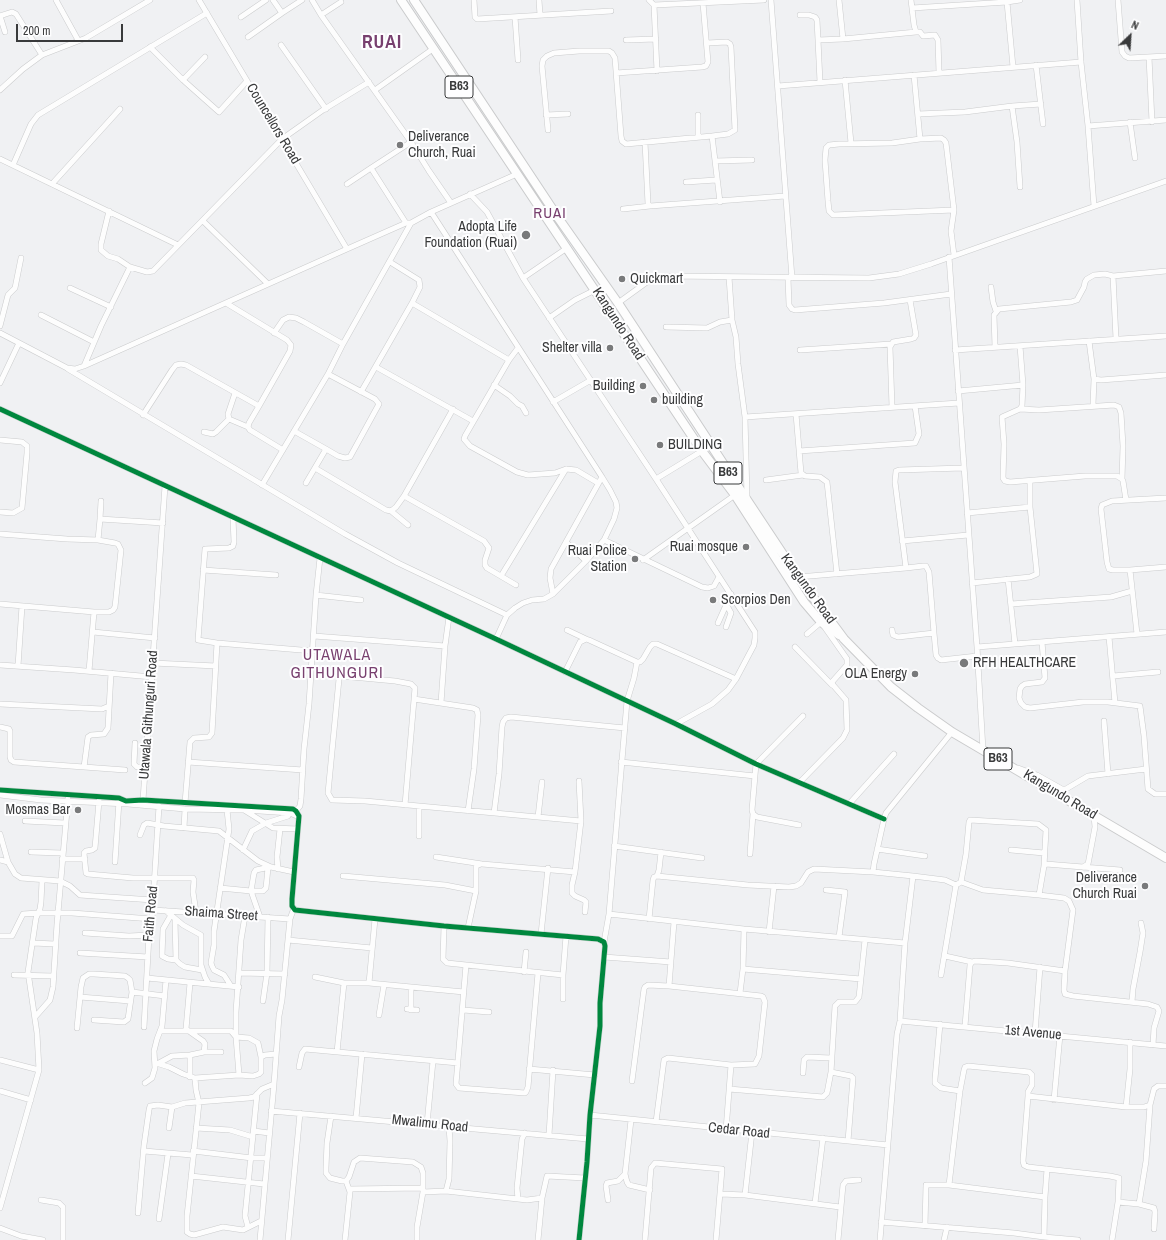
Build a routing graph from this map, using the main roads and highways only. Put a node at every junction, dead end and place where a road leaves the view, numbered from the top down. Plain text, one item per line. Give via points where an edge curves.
1 (401, 0) edge
2 (416, 1) edge
3 (606, 286) junction
4 (595, 290) junction
5 (812, 595) junction
6 (804, 602) junction
7 (844, 639) junction
8 (1166, 858) edge

1 - 4 highway, Kangundo Road / B63
2 - 3 highway, Kangundo Road / B63
3 - 4 highway
3 - 5 highway, Kangundo Road / B63
4 - 6 highway, Kangundo Road / B63 via 702,451 735,495
5 - 6 highway
5 - 7 highway, Kangundo Road / B63
6 - 7 highway, Kangundo Road / B63 via 821,622
7 - 8 highway, Kangundo Road / B63 via 891,687 952,732

